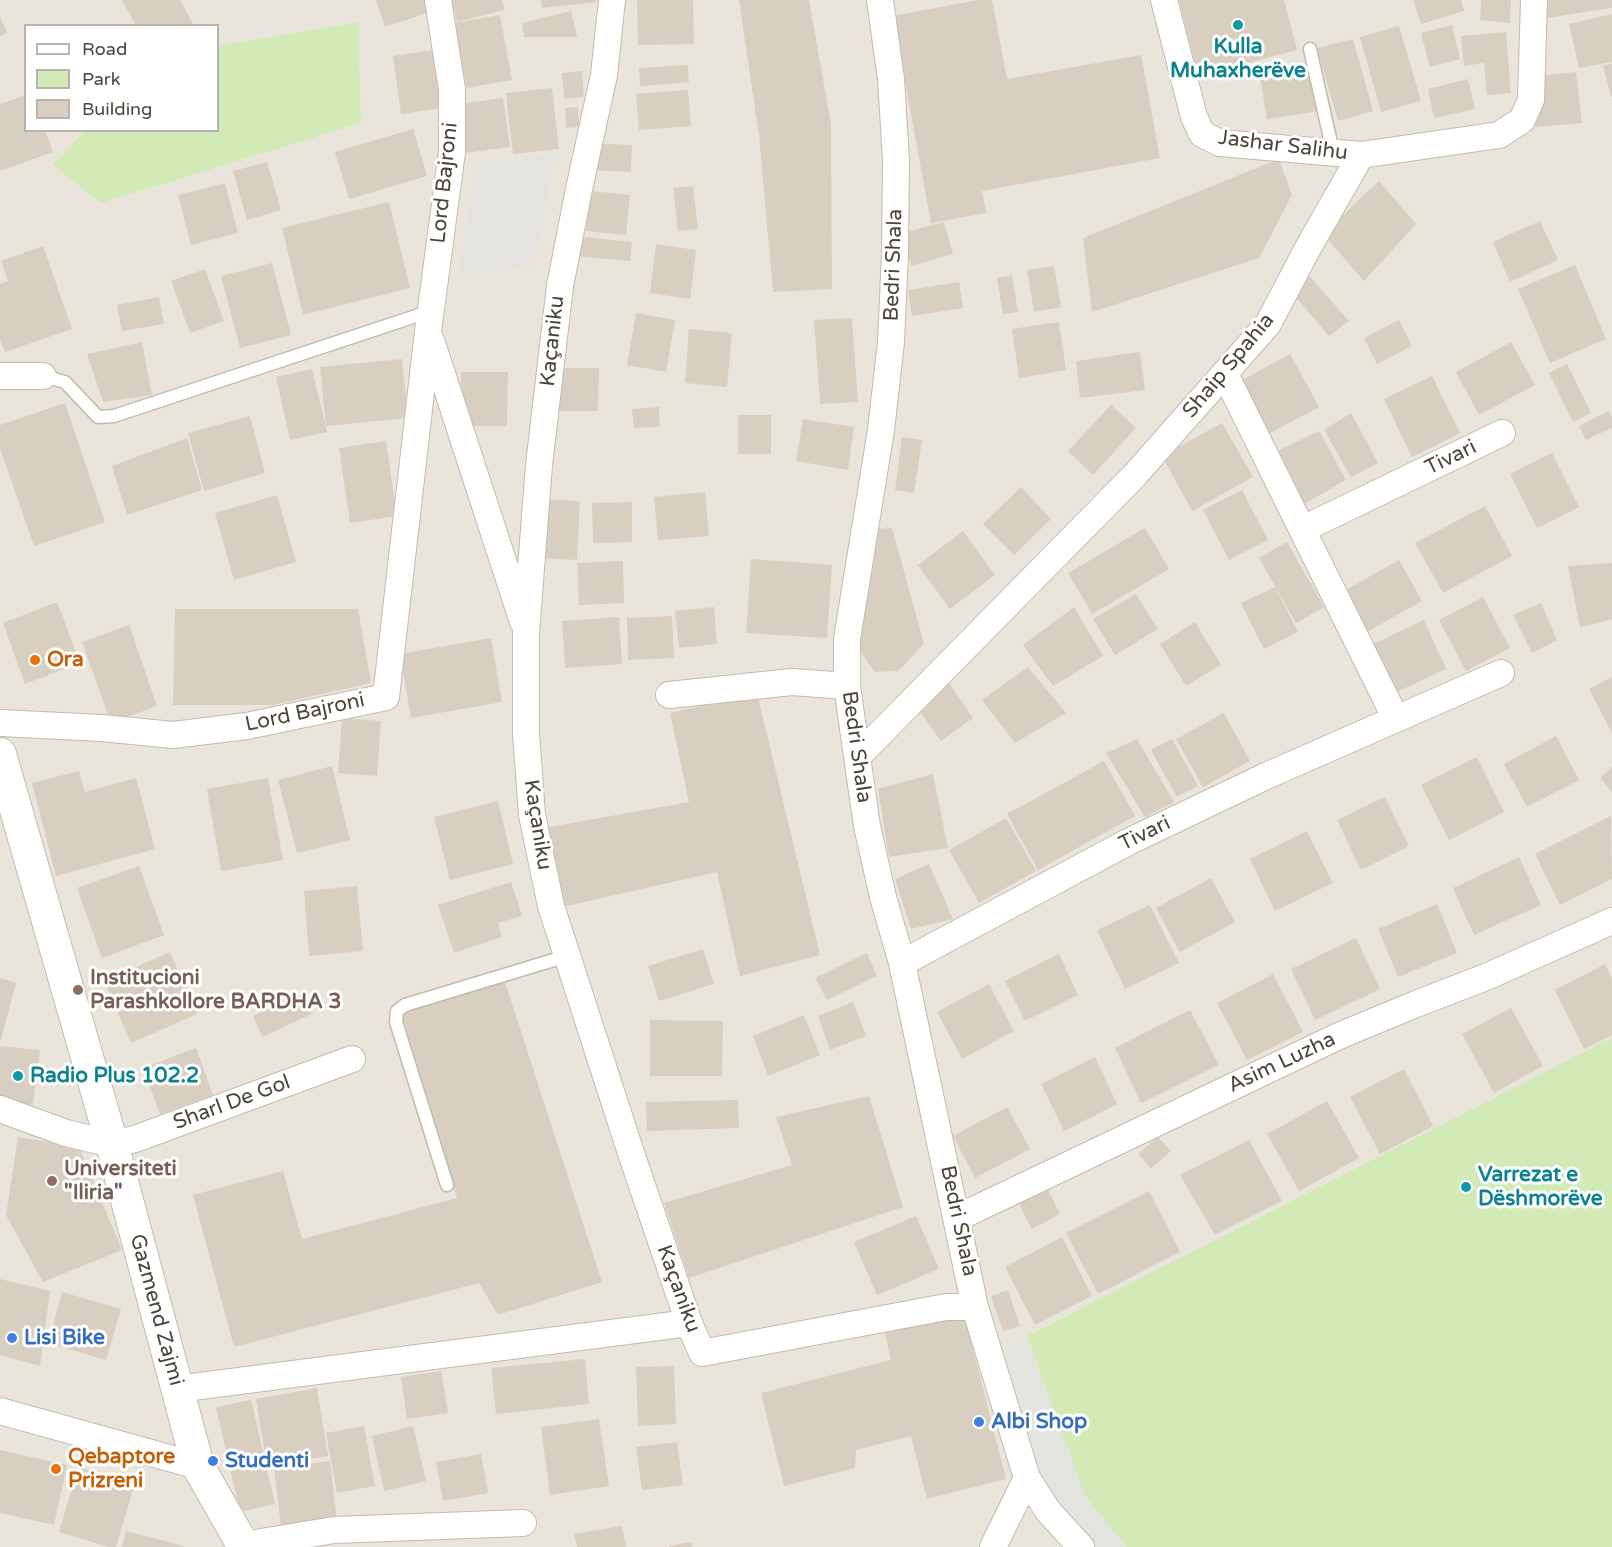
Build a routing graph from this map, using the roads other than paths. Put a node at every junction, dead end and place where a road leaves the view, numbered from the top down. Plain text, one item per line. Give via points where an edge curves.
1 (438, 0) edge
2 (612, 0) edge
3 (880, 0) edge
4 (1164, 0) edge
5 (1534, 0) edge
6 (1310, 49) dead end
7 (1333, 152) junction
8 (1361, 155) junction
9 (430, 321) junction
10 (1225, 374) junction
11 (0, 376) edge
12 (43, 376) joint
13 (1502, 433) dead end
14 (1303, 529) junction
15 (526, 633) junction
16 (1501, 673) dead end
17 (847, 687) junction
18 (669, 695) dead end
19 (1396, 719) junction
20 (0, 723) edge
21 (0, 754) edge
22 (858, 756) junction
23 (1612, 921) edge
24 (567, 956) junction
25 (902, 963) junction
26 (352, 1059) dead end
27 (0, 1109) edge
28 (112, 1144) junction
29 (447, 1185) dead end
30 (957, 1218) junction
31 (975, 1307) junction
32 (689, 1323) junction
33 (177, 1389) junction
34 (0, 1411) edge
35 (198, 1466) junction
36 (1027, 1478) junction
37 (523, 1523) dead end
38 (243, 1546) edge
39 (993, 1547) edge
40 (1081, 1547) edge

1 - 9 street, Lord Bajroni via 452,89 452,152
2 - 15 street, Kaçaniku via 604,75 560,286 539,465
3 - 17 street, Bedri Shala via 891,79 896,160 891,342 847,639
4 - 7 street, Jashar Salihu via 1194,117 1202,134 1220,142
5 - 8 street via 1531,100 1522,120 1499,135
6 - 7 lane
7 - 8 street, Jashar Salihu
8 - 10 street, Shaip Spahia via 1268,324
9 - 12 lane via 114,416 98,417 65,382
9 - 15 street, Lord Bajroni
9 - 20 street, Lord Bajroni via 386,697 247,726 173,735
10 - 14 street
10 - 22 street, Shaip Spahia via 1135,475
11 - 12 street
13 - 14 street, Tivari
14 - 19 street
15 - 24 street, Kaçaniku via 526,733 532,815 551,906
16 - 19 street, Tivari
17 - 18 street via 792,682
17 - 22 street, Bedri Shala
19 - 25 street, Tivari via 1128,842
21 - 28 street, Gazmend Zajmi
22 - 25 street, Bedri Shala via 867,826
23 - 30 street, Asim Luzha via 1341,1035
24 - 29 lane via 405,1005 397,1011 396,1022
24 - 32 street, Kaçaniku
25 - 30 street, Bedri Shala
26 - 28 street, Sharl De Gol
27 - 28 street via 66,1133
28 - 33 street, Gazmend Zajmi
30 - 31 street, Bedri Shala
31 - 32 street, Kaçaniku via 946,1307 702,1353
31 - 36 street, Bedri Shala
32 - 33 street
33 - 35 street, Gazmend Zajmi
34 - 35 street
35 - 38 street, Gazmend Zajmi
36 - 39 street
36 - 40 street, Bedri Shala via 1048,1511
37 - 38 street via 334,1530

